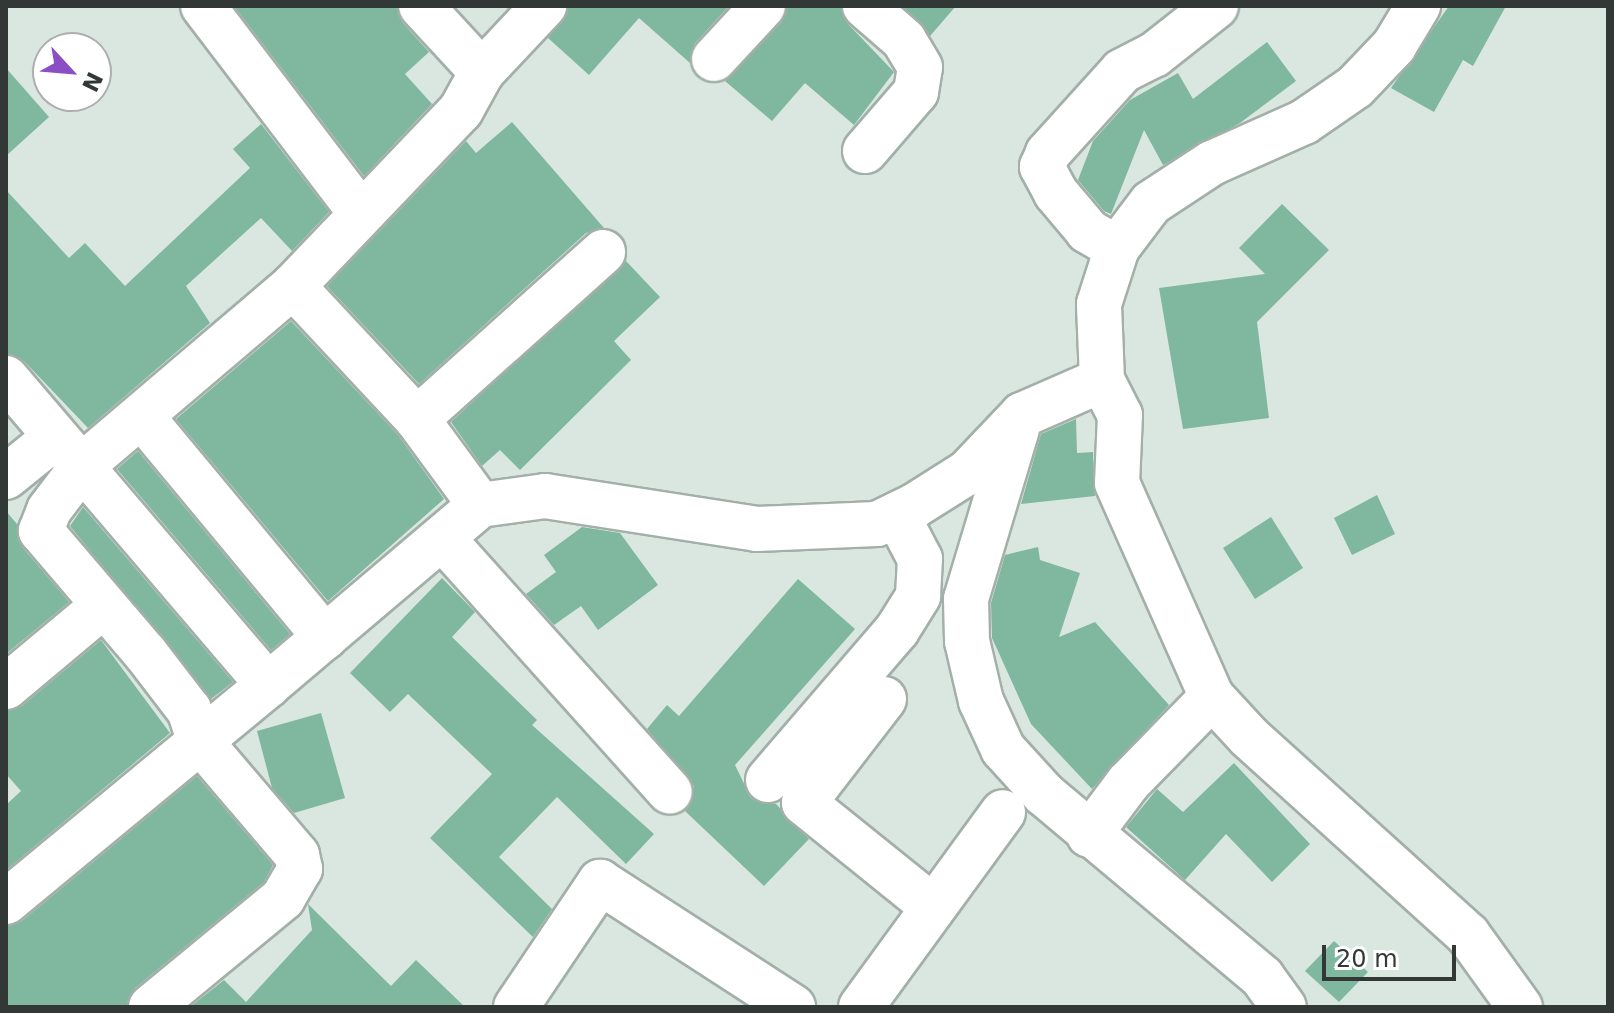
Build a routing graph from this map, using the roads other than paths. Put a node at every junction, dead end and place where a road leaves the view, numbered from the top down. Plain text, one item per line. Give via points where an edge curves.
1 (203, 6) edge
2 (421, 6) edge
3 (544, 6) edge
4 (763, 6) edge
5 (865, 6) edge
6 (1216, 6) edge
7 (1418, 6) edge
8 (714, 59) dead end
9 (482, 72) junction
10 (865, 151) dead end
11 (360, 212) junction
12 (1117, 248) junction
13 (603, 252) dead end
14 (293, 286) junction
15 (6, 378) edge
16 (1102, 380) junction
17 (1022, 415) junction
18 (143, 418) junction
19 (417, 419) junction
20 (68, 452) junction
21 (6, 477) edge
22 (480, 505) junction
23 (897, 515) junction
24 (444, 540) junction
25 (103, 606) junction
26 (325, 637) junction
27 (268, 685) junction
28 (6, 687) edge
29 (1212, 697) junction
30 (884, 699) dead end
31 (199, 740) junction
32 (768, 780) dead end
33 (670, 792) dead end
34 (1003, 812) dead end
35 (1089, 835) junction
36 (6, 902) edge
37 (933, 907) junction
38 (151, 1007) edge
39 (516, 1007) edge
40 (793, 1007) edge
41 (861, 1007) edge
42 (1284, 1007) edge
43 (1520, 1007) edge

1 - 11 street
2 - 9 street
3 - 9 street
4 - 8 street
5 - 10 street via 904,40 920,67 916,92
6 - 12 street via 1154,55 1122,71 1048,153 1042,167 1088,231
7 - 12 street via 1394,46 1355,87 1304,122 1212,163 1151,203
9 - 11 street via 461,110
11 - 14 street
12 - 16 street via 1099,304
13 - 19 street
14 - 18 street
14 - 19 street
15 - 20 street
16 - 17 street
16 - 29 street via 1120,415 1117,483
17 - 23 street via 968,472
17 - 35 street via 966,599 967,641 981,701 1003,749
18 - 20 street
18 - 26 street
19 - 22 street
20 - 21 street
20 - 25 street via 41,531
20 - 27 street
22 - 23 street via 545,496 757,529 877,524
22 - 24 street
23 - 32 street via 920,559 918,596 897,630
24 - 26 street
24 - 33 street
25 - 28 street
25 - 31 street via 189,710
26 - 27 street
27 - 31 street
29 - 35 street via 1128,783
29 - 43 street via 1249,737 1468,935
30 - 37 street via 804,803
31 - 36 street
31 - 38 street via 290,841 300,869 283,898
34 - 37 street
35 - 42 street via 1262,977
37 - 41 street
39 - 40 street via 600,882

